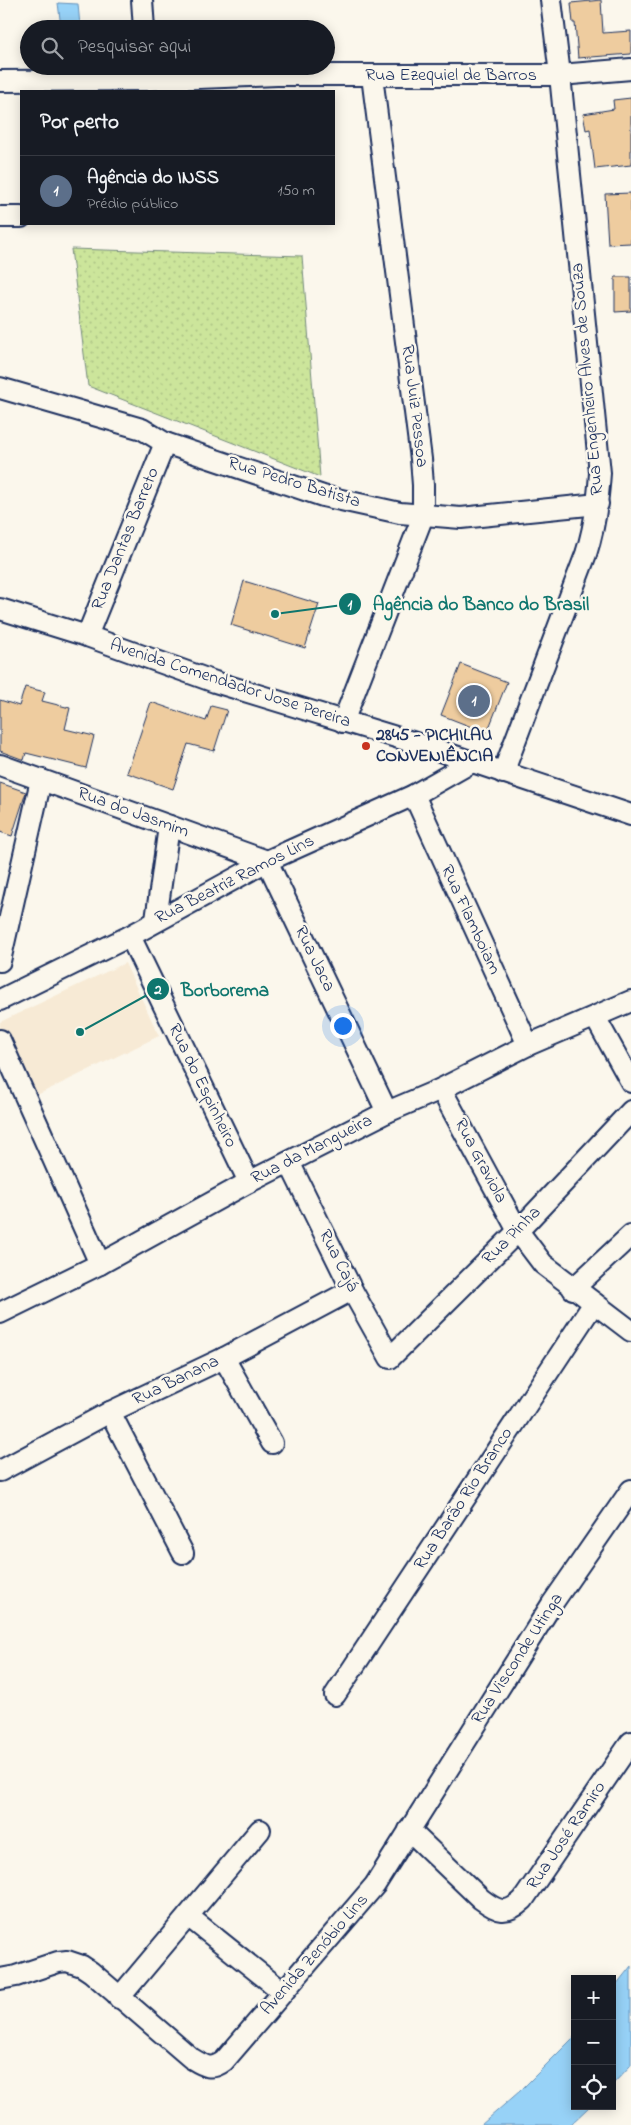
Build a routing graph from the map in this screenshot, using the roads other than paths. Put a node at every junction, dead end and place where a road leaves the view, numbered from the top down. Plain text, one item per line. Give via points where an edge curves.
1 (142, 0) edge
2 (551, 0) edge
3 (143, 20) edge
4 (631, 69) edge
5 (560, 75) junction
6 (372, 76) junction
7 (149, 79) edge
8 (0, 81) edge
9 (277, 83) edge
10 (0, 217) edge
11 (20, 217) edge
12 (0, 388) edge
13 (165, 442) junction
14 (598, 504) junction
15 (423, 516) junction
16 (0, 608) edge
17 (87, 636) junction
18 (343, 722) junction
19 (472, 762) junction
20 (0, 765) edge
21 (503, 773) junction
22 (42, 780) junction
23 (414, 795) junction
24 (631, 814) edge
25 (169, 826) junction
26 (267, 861) junction
27 (156, 920) junction
28 (130, 936) junction
29 (0, 961) edge
30 (0, 1000) edge
31 (631, 1001) edge
32 (595, 1017) junction
33 (0, 1040) edge
34 (528, 1045) junction
35 (631, 1082) edge
36 (441, 1089) junction
37 (631, 1111) edge
38 (387, 1112) junction
39 (289, 1162) junction
40 (249, 1182) junction
41 (518, 1231) junction
42 (631, 1235) edge
43 (100, 1264) junction
44 (574, 1289) junction
45 (352, 1290) junction
46 (594, 1303) junction
47 (1, 1309) edge
48 (631, 1331) edge
49 (224, 1358) junction
50 (390, 1358) joint
51 (110, 1412) junction
52 (272, 1443) dead end
53 (0, 1471) edge
54 (631, 1490) edge
55 (183, 1554) dead end
56 (335, 1696) dead end
57 (631, 1742) edge
58 (260, 1830) dead end
59 (409, 1830) junction
60 (188, 1916) junction
61 (0, 1979) edge
62 (282, 1992) junction
63 (119, 1998) junction

1 - 3 street
2 - 5 street, Rua Engenheiro Alves de Souza
4 - 5 street, Rua Ezequiel de Barros
5 - 6 street, Rua Ezequiel de Barros
5 - 14 street, Rua Engenheiro Alves de Souza via 600,473
6 - 9 street, Rua Ezequiel de Barros
6 - 15 street, Rua Juiz Pessoa via 421,459
7 - 8 street, Rua Ezequiel de Barros
7 - 9 street, Rua Ezequiel de Barros
10 - 11 street
12 - 13 street, Rua Pedro Batista via 115,420 142,429
13 - 15 street, Rua Pedro Batista via 323,496
13 - 17 street, Rua Dantas Barreto
14 - 15 street, Rua Pedro Batista via 461,518
14 - 21 street, Rua Engenheiro Alves de Souza via 586,554
15 - 18 street, Rua Juiz Pessoa
16 - 17 street, Avenida Comendador Jose Pereira
17 - 18 street, Avenida Comendador Jose Pereira via 215,682
18 - 19 street, Avenida Comendador Jose Pereira
19 - 21 street, Avenida Comendador Jose Pereira
19 - 23 street, Rua Beatriz Ramos Lins
20 - 22 street, Rua do Jasmim
21 - 24 street, Avenida Comendador Jose Pereira
22 - 25 street, Rua do Jasmim
22 - 29 street
23 - 26 street, Rua Beatriz Ramos Lins
23 - 34 street, Rua Flamboiam
25 - 26 street, Rua do Jasmim
25 - 27 street
26 - 27 street, Rua Beatriz Ramos Lins
26 - 38 street, Rua Jaca
27 - 28 street, Rua Beatriz Ramos Lins
28 - 30 street, Rua Beatriz Ramos Lins
28 - 40 street, Rua do Espinheiro
31 - 32 street, Rua da Mangueira
32 - 34 street, Rua da Mangueira
32 - 35 street
33 - 43 street
34 - 36 street, Rua da Mangueira
36 - 38 street, Rua da Mangueira
36 - 41 street, Rua Graviola
37 - 41 street, Rua Pinha
38 - 39 street, Rua da Mangueira
39 - 40 street, Rua da Mangueira
39 - 45 street, Rua Cajá
40 - 43 street, Rua da Mangueira
41 - 44 street, Rua Graviola via 543,1264
41 - 50 street, Rua Pinha
42 - 44 street
43 - 47 street, Rua da Mangueira
44 - 46 street, Rua Graviola
45 - 49 street, Rua Banana
45 - 50 street, Rua Cajá
46 - 48 street, Rua Graviola
46 - 56 street, Rua Barão Rio Branco
49 - 51 street, Rua Banana
49 - 52 street
51 - 53 street, Rua Banana
51 - 55 street
54 - 59 street, Rua Visconde Utinga via 552,1604
57 - 59 street, Rua José Ramiro via 523,1900 508,1911 491,1907
58 - 60 street
59 - 62 street, Avenida Zenóbio Lins via 370,1892
60 - 62 street
60 - 63 street
61 - 63 street via 58,1962 74,1962 91,1972
62 - 63 street, Avenida Zenóbio Lins via 224,2061 209,2067 191,2058

